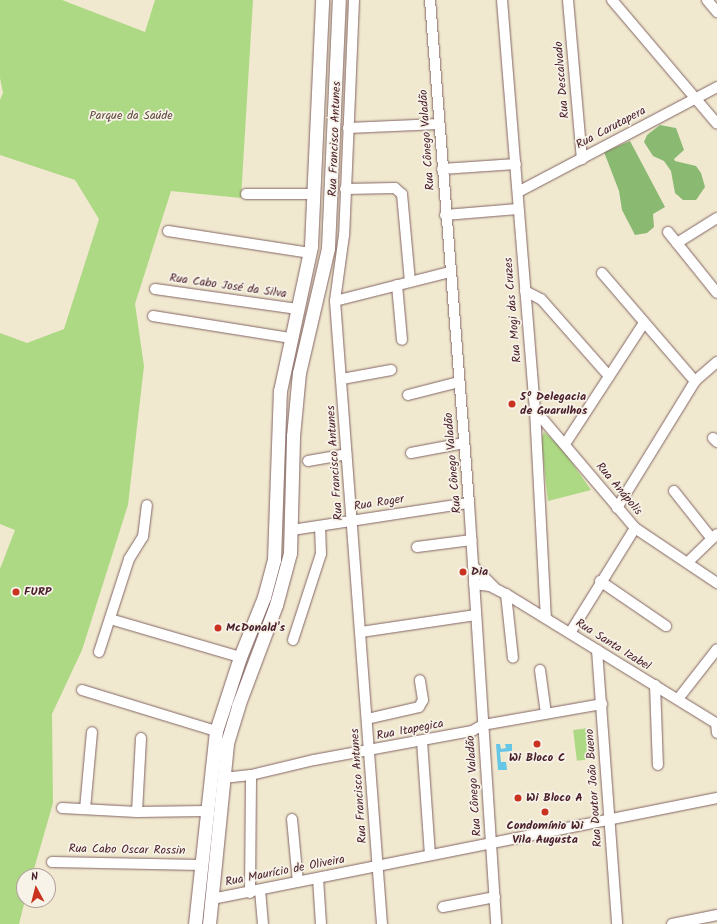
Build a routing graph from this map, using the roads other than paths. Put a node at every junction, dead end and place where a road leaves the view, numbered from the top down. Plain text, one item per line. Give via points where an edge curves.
1 (322, 0) edge
2 (339, 0) edge
3 (354, 0) edge
4 (430, 0) edge
5 (502, 0) edge
6 (568, 0) edge
7 (612, 0) edge
8 (707, 0) edge
9 (717, 12) edge
10 (717, 87) edge
11 (697, 98) junction
12 (439, 124) junction
13 (717, 124) edge
14 (316, 125) junction
15 (334, 126) junction
16 (348, 128) junction
17 (582, 159) junction
18 (516, 164) junction
19 (442, 169) junction
20 (346, 189) junction
21 (518, 192) junction
22 (246, 194) dead end
23 (314, 194) junction
24 (518, 209) junction
25 (445, 215) junction
26 (717, 218) edge
27 (168, 231) dead end
28 (668, 232) dead end
29 (677, 243) junction
30 (310, 253) junction
31 (450, 272) junction
32 (602, 273) dead end
33 (410, 282) junction
34 (397, 285) junction
35 (155, 289) dead end
36 (525, 291) junction
37 (717, 293) edge
38 (335, 301) junction
39 (298, 310) junction
40 (153, 316) dead end
41 (644, 323) junction
42 (291, 338) junction
43 (402, 340) dead end
44 (717, 362) edge
45 (391, 370) dead end
46 (609, 376) junction
47 (342, 379) junction
48 (695, 381) junction
49 (459, 382) junction
50 (408, 395) dead end
51 (535, 410) junction
52 (464, 443) junction
53 (565, 444) junction
54 (411, 453) dead end
55 (346, 454) junction
56 (308, 461) dead end
57 (674, 491) dead end
58 (469, 503) junction
59 (148, 505) dead end
60 (617, 508) junction
61 (352, 521) junction
62 (320, 526) junction
63 (635, 528) junction
64 (292, 530) junction
65 (714, 536) edge
66 (472, 540) junction
67 (417, 548) dead end
68 (688, 562) junction
69 (473, 566) junction
70 (600, 581) junction
71 (717, 583) edge
72 (474, 584) junction
73 (496, 589) junction
74 (506, 594) junction
75 (476, 615) junction
76 (546, 618) junction
77 (110, 619) junction
78 (666, 626) dead end
79 (361, 632) junction
80 (570, 633) junction
81 (293, 640) dead end
82 (717, 649) edge
83 (597, 650) junction
84 (99, 652) dead end
85 (240, 657) junction
86 (513, 658) dead end
87 (540, 670) dead end
88 (420, 680) dead end
89 (655, 685) junction
90 (82, 690) dead end
91 (678, 699) junction
92 (602, 704) junction
93 (546, 714) junction
94 (367, 719) junction
95 (483, 725) junction
96 (717, 727) edge
97 (216, 731) junction
98 (92, 732) dead end
99 (141, 738) dead end
100 (422, 741) junction
101 (370, 750) junction
102 (658, 765) dead end
103 (251, 775) junction
104 (223, 778) junction
105 (717, 798) edge
106 (62, 808) dead end
107 (85, 809) junction
108 (205, 811) junction
109 (137, 812) junction
110 (292, 820) dead end
111 (609, 820) junction
112 (491, 842) junction
113 (430, 855) junction
114 (52, 862) dead end
115 (201, 865) junction
116 (378, 866) junction
117 (318, 878) junction
118 (298, 882) junction
119 (260, 890) junction
120 (250, 893) junction
121 (495, 897) junction
122 (212, 899) junction
123 (443, 906) dead end
124 (717, 915) edge
125 (195, 924) edge
126 (209, 924) edge
127 (263, 924) edge
128 (321, 924) edge
129 (382, 924) edge
130 (496, 924) edge
131 (617, 924) edge
132 (672, 924) edge

1 - 14 main road
2 - 15 main road
3 - 16 street, Rua Francisco Antunes
4 - 12 street, Rua Cônego Valadão
5 - 18 street, Rua Mogi das Cruzes
6 - 17 street, Rua Descalvado
7 - 11 street
8 - 9 street
10 - 11 street, Rua Carutapera
11 - 13 street
11 - 17 street, Rua Carutapera
12 - 16 street
12 - 19 street, Rua Cônego Valadão
14 - 15 main road
14 - 23 main road
15 - 64 main road via 328,248 302,353 296,400
16 - 20 street, Rua Francisco Antunes
17 - 21 street, Rua Carutapera
18 - 19 street
18 - 21 street, Rua Mogi das Cruzes
19 - 25 street, Rua Cônego Valadão
20 - 33 street via 395,188 403,197
20 - 38 street, Rua Francisco Antunes via 344,234
21 - 24 street, Rua Mogi das Cruzes
22 - 23 street
23 - 30 main road
24 - 25 street
24 - 36 street, Rua Mogi das Cruzes
25 - 31 street, Rua Cônego Valadão
26 - 29 street
27 - 30 street
28 - 29 street
29 - 37 street
30 - 39 main road
31 - 33 street
31 - 49 street, Rua Cônego Valadão
32 - 41 street
33 - 34 street
34 - 38 street
34 - 43 street
35 - 39 street, Rua Cabo José da Silva
36 - 46 street via 541,299
36 - 51 street, Rua Mogi das Cruzes
38 - 47 street, Rua Francisco Antunes
39 - 42 main road
40 - 42 street
41 - 46 street
41 - 48 street
42 - 85 main road via 278,410 277,533 274,560 264,597
44 - 48 street
45 - 47 street
46 - 53 street
47 - 55 street, Rua Francisco Antunes
48 - 60 street
49 - 50 street
49 - 52 street, Rua Cônego Valadão
51 - 53 street, Rua Anápolis
51 - 76 street, Rua Mogi das Cruzes
52 - 54 street
52 - 58 street, Rua Cônego Valadão
53 - 60 street, Rua Anápolis
55 - 56 street
55 - 61 street, Rua Francisco Antunes
57 - 65 street
58 - 61 street, Rua Roger
58 - 66 street, Rua Cônego Valadão
59 - 77 street via 143,537 129,559
60 - 63 street, Rua Anápolis
61 - 62 street, Rua Roger
61 - 79 street, Rua Francisco Antunes
62 - 64 street, Rua Roger
62 - 81 street via 321,554
63 - 68 street, Rua Anápolis
63 - 70 street
64 - 104 main road via 284,580 234,716
65 - 68 street
66 - 67 street
66 - 69 street, Rua Cônego Valadão
68 - 71 street, Rua Anápolis
69 - 72 street, Rua Cônego Valadão
69 - 73 street, Rua Santa Izabel
70 - 78 street
70 - 80 street
72 - 73 street, Rua Santa Izabel
72 - 75 street, Rua Cônego Valadão
73 - 74 street, Rua Santa Izabel
74 - 76 street, Rua Santa Izabel
74 - 86 street
75 - 79 street
75 - 95 street, Rua Cônego Valadão
76 - 80 street, Rua Santa Izabel
77 - 84 street
77 - 85 street
79 - 94 street, Rua Francisco Antunes
80 - 83 street, Rua Santa Izabel
82 - 91 street
83 - 89 street, Rua Santa Izabel
83 - 92 street, Rua Doutor João Bueno
85 - 97 main road
87 - 93 street
88 - 94 street via 423,700 419,708
89 - 91 street, Rua Santa Izabel
89 - 102 street
90 - 97 street
91 - 96 street, Rua Santa Izabel
92 - 93 street, Rua Itapegica
92 - 111 street, Rua Doutor João Bueno
93 - 95 street, Rua Itapegica
94 - 101 street, Rua Francisco Antunes
95 - 100 street, Rua Itapegica via 472,731
95 - 112 street, Rua Cônego Valadão
97 - 108 main road
98 - 107 street
99 - 109 street
100 - 101 street, Rua Itapegica
100 - 113 street
101 - 103 street, Rua Itapegica
101 - 116 street, Rua Francisco Antunes
103 - 104 street, Rua Itapegica
103 - 120 street
104 - 122 main road
105 - 111 street, Rua Maurício de Oliveira
106 - 107 street
107 - 109 street
108 - 109 street
108 - 115 main road
110 - 118 street
111 - 112 street, Rua Maurício de Oliveira
111 - 131 street, Rua Doutor João Bueno
112 - 113 street, Rua Maurício de Oliveira
112 - 121 street, Rua Cônego Valadão
113 - 116 street, Rua Maurício de Oliveira
114 - 115 street, Rua Cabo Oscar Rossin
115 - 125 main road
116 - 117 street, Rua Maurício de Oliveira
116 - 129 street, Rua Francisco Antunes
117 - 118 street, Rua Maurício de Oliveira
117 - 128 street
118 - 119 street, Rua Maurício de Oliveira
119 - 120 street, Rua Maurício de Oliveira
119 - 127 street
120 - 122 street, Rua Maurício de Oliveira
121 - 123 street
121 - 130 street, Rua Cônego Valadão
122 - 126 main road
124 - 132 street

